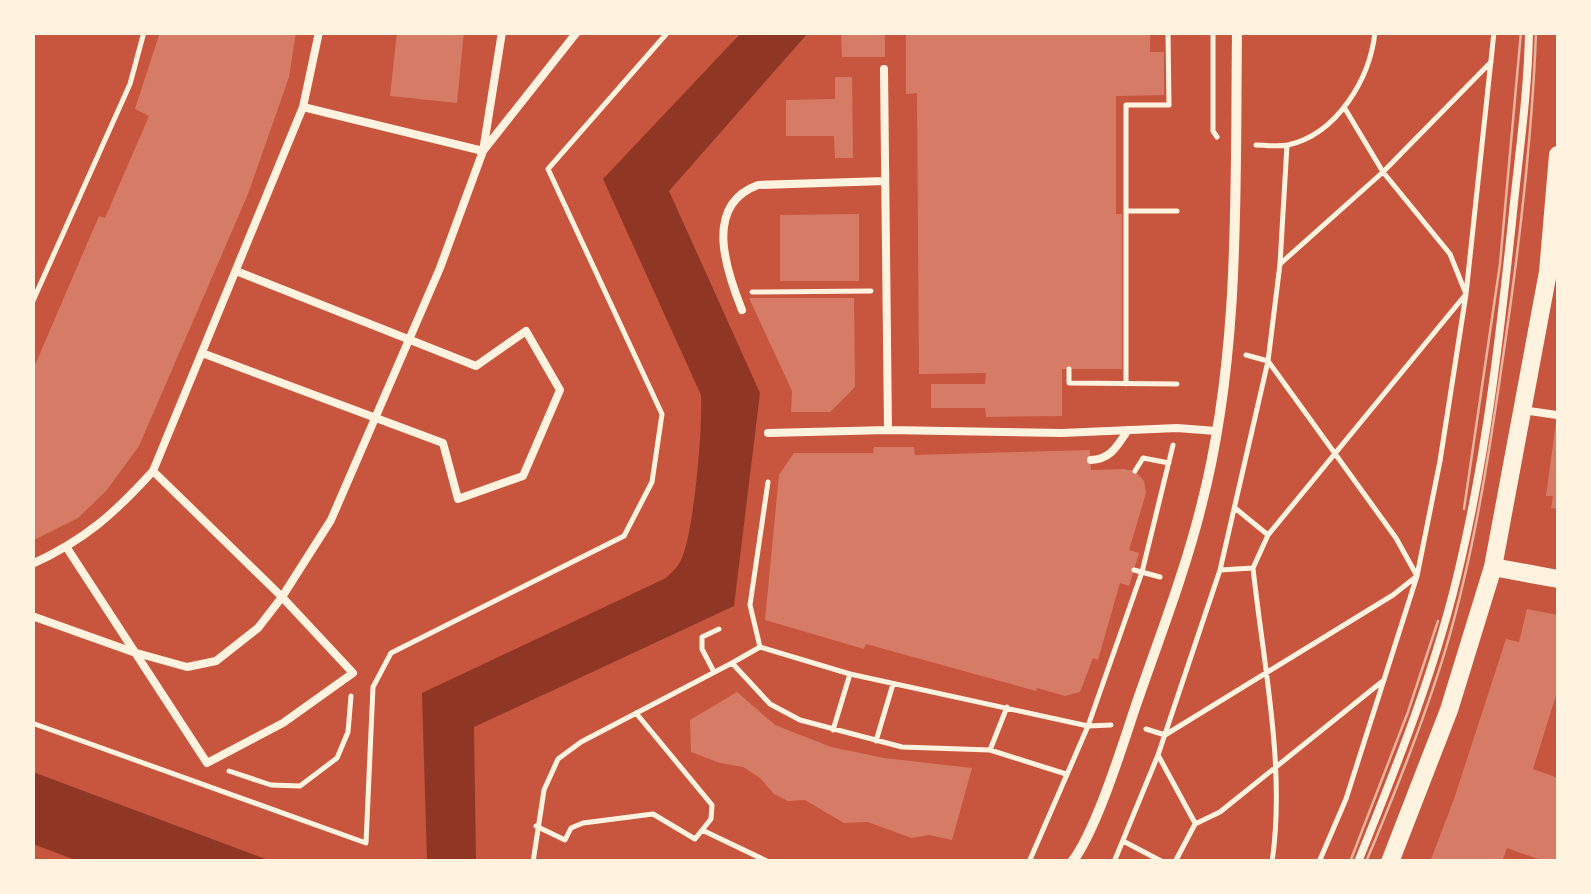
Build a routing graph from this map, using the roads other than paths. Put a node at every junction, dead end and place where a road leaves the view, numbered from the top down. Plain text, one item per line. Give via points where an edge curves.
1 (319, 32) edge
2 (502, 32) edge
3 (576, 32) edge
4 (1237, 32) edge
5 (1529, 32) edge
6 (884, 69) dead end
7 (303, 107) junction
8 (483, 151) junction
9 (1558, 155) edge
10 (885, 181) junction
11 (1556, 203) edge
12 (236, 271) junction
13 (742, 310) dead end
14 (410, 338) junction
15 (202, 353) junction
16 (1522, 410) junction
17 (1557, 415) edge
18 (375, 418) junction
19 (888, 430) junction
20 (1128, 430) junction
21 (1216, 432) junction
22 (768, 433) dead end
23 (1091, 460) dead end
24 (153, 471) junction
25 (67, 548) junction
26 (32, 564) edge
27 (1493, 567) junction
28 (1558, 579) edge
29 (282, 597) junction
30 (32, 616) edge
31 (133, 652) junction
32 (1072, 862) edge
33 (1358, 862) edge
34 (1390, 862) edge

1 - 7 lane
2 - 8 lane
3 - 8 lane
4 - 21 street via 1228,351
5 - 33 lane via 1480,470 1438,645
6 - 10 lane
7 - 8 lane
7 - 12 lane
8 - 14 lane
9 - 11 street
10 - 13 lane via 745,190 726,216 723,236 725,267
10 - 19 lane
11 - 16 street
12 - 14 lane
12 - 15 lane
14 - 18 lane
14 - 18 lane via 476,366 526,330 560,390 523,476 458,499 443,443
15 - 18 lane
15 - 24 lane
16 - 17 lane
16 - 27 street
18 - 29 lane via 331,520
19 - 20 lane
19 - 22 lane
20 - 21 lane
20 - 23 lane via 1114,452
21 - 32 street via 1178,585
24 - 25 lane via 112,516
24 - 29 lane
25 - 26 lane
25 - 31 lane
27 - 28 street
27 - 34 street via 1450,710
29 - 31 lane via 258,628 216,661 187,667
29 - 31 lane via 354,673 283,724 207,763
30 - 31 lane

